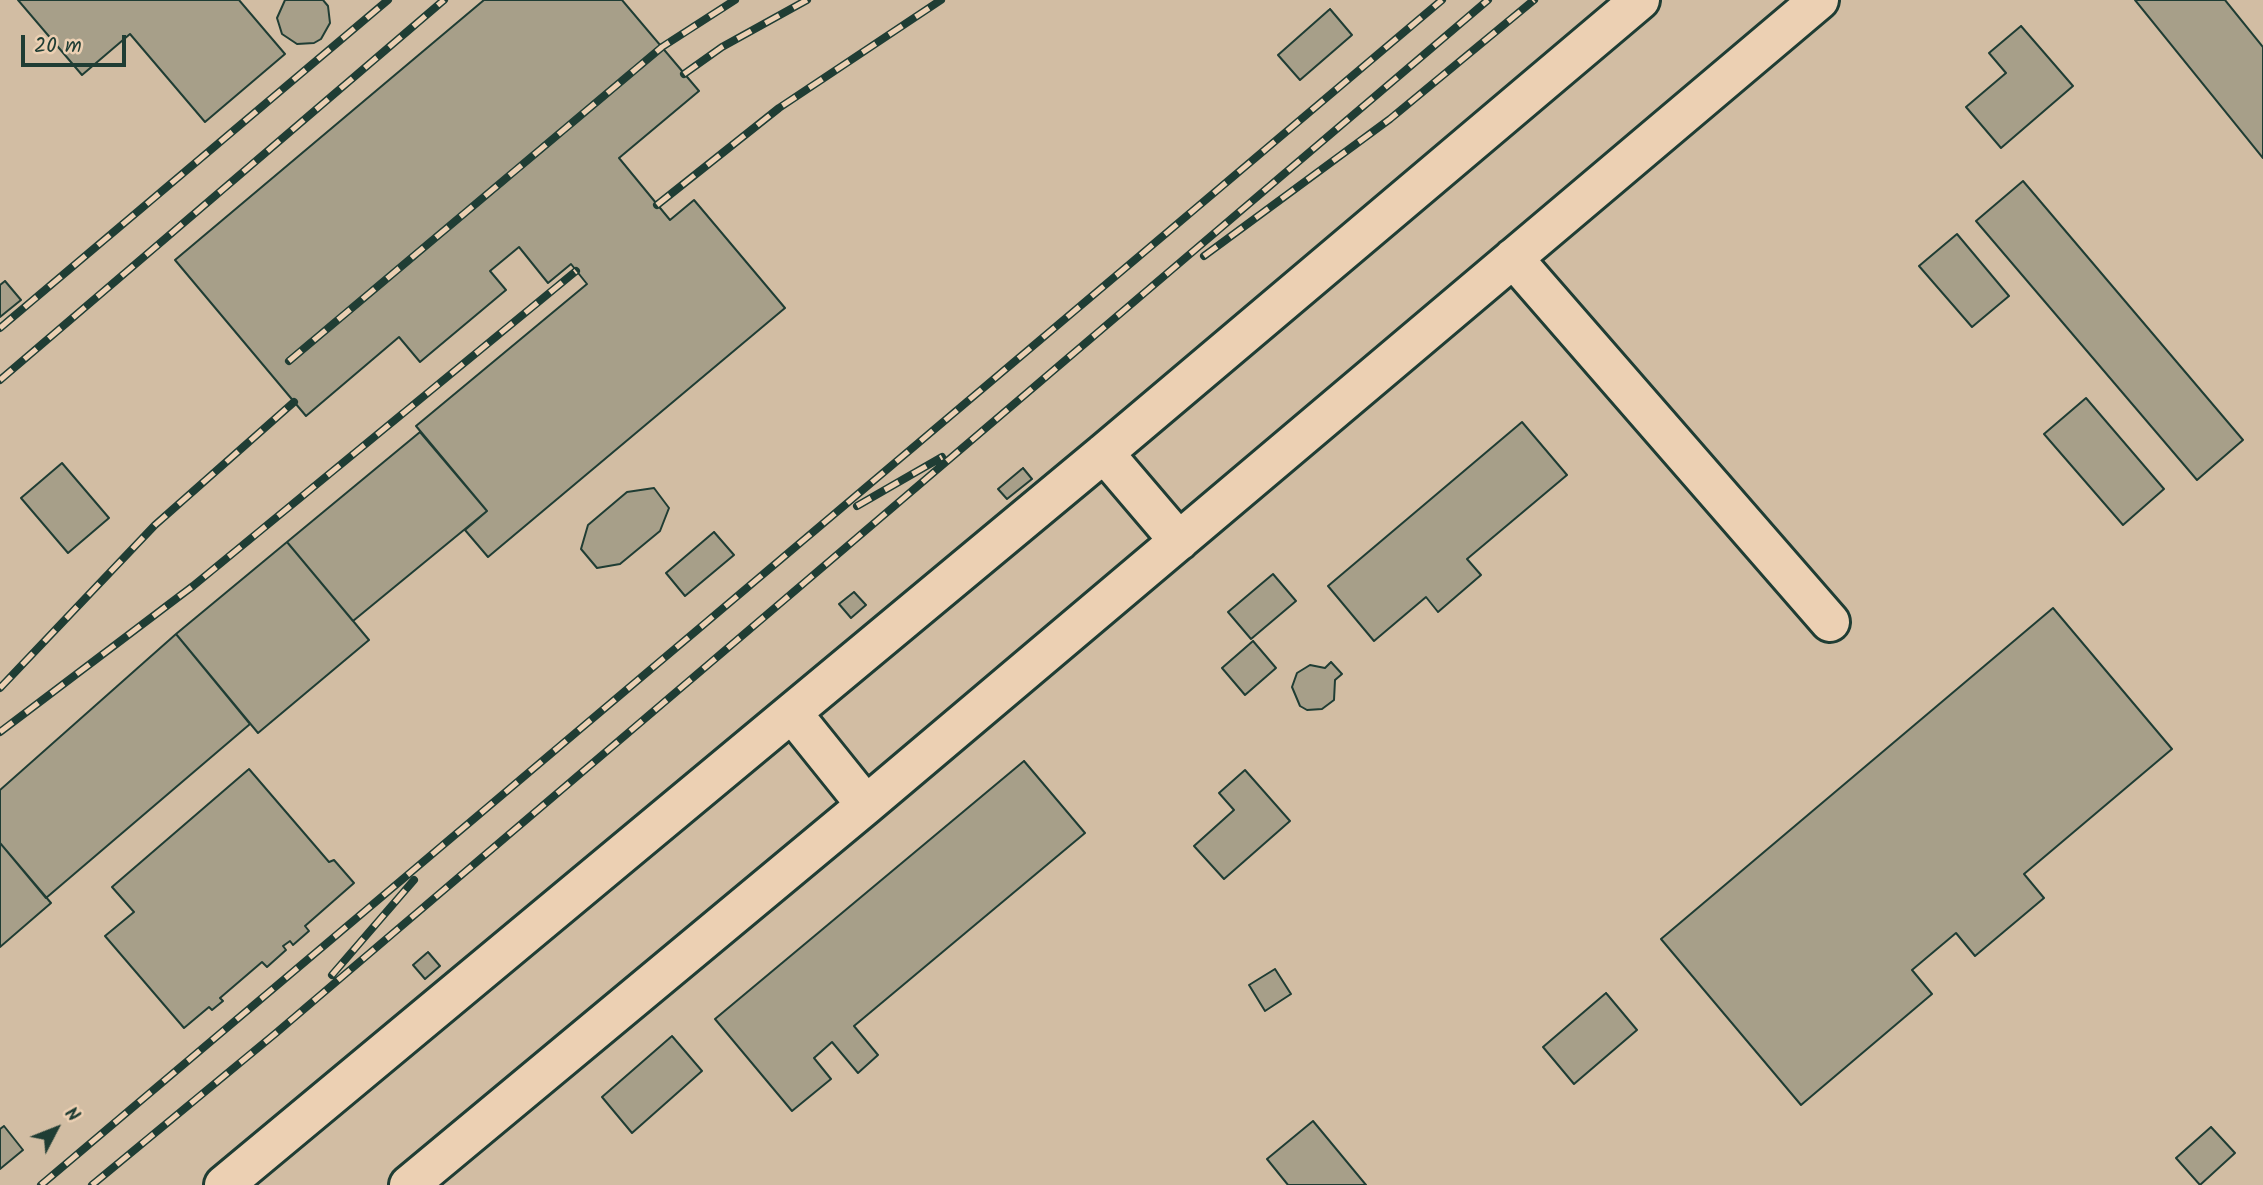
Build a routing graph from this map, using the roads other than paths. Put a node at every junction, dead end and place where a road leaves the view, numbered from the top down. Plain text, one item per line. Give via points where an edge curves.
1 (1640, 0) edge
2 (1819, 0) edge
3 (1513, 258) junction
4 (1104, 453) junction
5 (1179, 541) junction
6 (1830, 622) dead end
7 (792, 713) junction
8 (866, 805) junction
9 (224, 1185) edge
10 (409, 1185) edge

1 - 4 lane
2 - 3 lane
3 - 5 lane
3 - 6 lane
4 - 5 lane
4 - 7 lane
5 - 8 lane
7 - 8 lane
7 - 9 lane
8 - 10 lane

